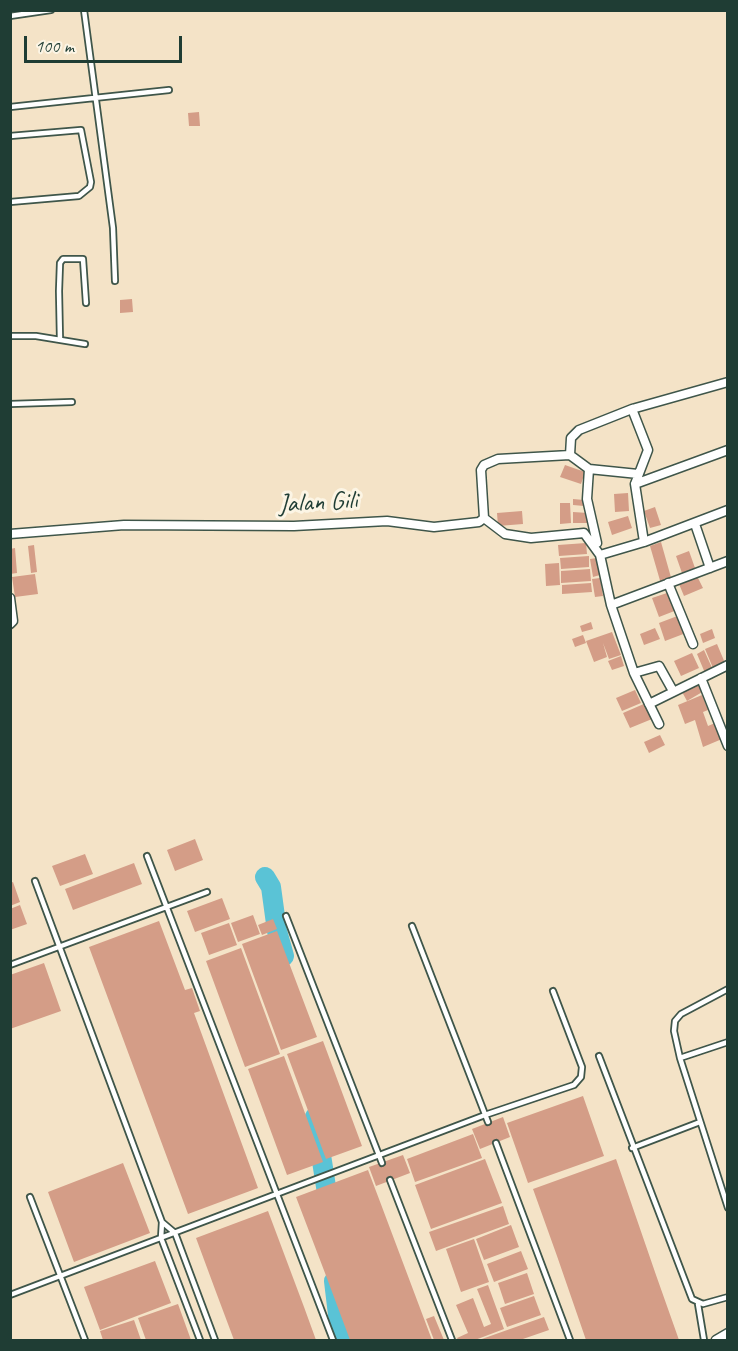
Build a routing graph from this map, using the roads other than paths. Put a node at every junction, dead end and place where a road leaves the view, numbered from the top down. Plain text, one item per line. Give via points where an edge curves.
1 (51, 10) edge
2 (84, 10) edge
3 (10, 16) edge
4 (169, 90) dead end
5 (96, 96) junction
6 (10, 107) edge
7 (10, 136) edge
8 (10, 202) edge
9 (115, 281) dead end
10 (86, 303) dead end
11 (10, 336) edge
12 (60, 340) junction
13 (85, 344) dead end
14 (728, 382) edge
15 (72, 402) dead end
16 (10, 404) edge
17 (632, 409) junction
18 (728, 450) edge
19 (570, 455) junction
20 (590, 469) junction
21 (638, 474) junction
22 (635, 484) junction
23 (728, 510) edge
24 (484, 518) junction
25 (695, 524) junction
26 (10, 534) edge
27 (644, 542) junction
28 (600, 555) junction
29 (728, 561) edge
30 (711, 568) junction
31 (668, 583) junction
32 (10, 598) edge
33 (611, 605) junction
34 (10, 624) edge
35 (693, 644) dead end
36 (728, 665) edge
37 (634, 673) junction
38 (700, 678) junction
39 (673, 691) junction
40 (649, 704) junction
41 (659, 724) dead end
42 (728, 747) edge
43 (147, 856) dead end
44 (35, 881) dead end
45 (207, 892) dead end
46 (166, 907) junction
47 (286, 916) dead end
48 (412, 926) dead end
49 (61, 946) junction
50 (10, 965) edge
51 (728, 989) edge
52 (553, 991) dead end
53 (728, 1042) edge
54 (599, 1056) dead end
55 (680, 1058) junction
56 (485, 1115) junction
57 (488, 1122) dead end
58 (700, 1122) junction
59 (496, 1143) dead end
60 (632, 1148) junction
61 (380, 1155) junction
62 (382, 1162) dead end
63 (390, 1180) dead end
64 (277, 1195) junction
65 (30, 1197) dead end
66 (728, 1208) edge
67 (162, 1222) junction
68 (175, 1233) junction
69 (160, 1238) junction
70 (60, 1276) junction
71 (10, 1295) edge
72 (728, 1297) edge
73 (698, 1304) junction
74 (728, 1333) edge
75 (84, 1341) edge
76 (200, 1341) edge
77 (215, 1341) edge
78 (333, 1341) edge
79 (452, 1341) edge
80 (570, 1341) edge
81 (704, 1341) edge
82 (716, 1341) edge

1 - 3 lane
2 - 5 lane
4 - 5 lane
5 - 6 lane
5 - 9 lane via 114,238
7 - 8 lane via 81,130 91,182 79,195
10 - 12 lane via 83,259 63,259
11 - 12 lane
12 - 13 lane
14 - 17 street
15 - 16 lane
17 - 19 street via 575,433
17 - 21 street via 648,450
18 - 22 street
19 - 20 street
19 - 24 street via 498,459 484,465
20 - 21 street
20 - 28 street via 587,500
21 - 22 street
22 - 27 street
23 - 25 street
24 - 26 street, Jalan Gili via 479,522 434,527 387,521 294,526 124,525
24 - 28 street via 505,534 531,538 584,533
25 - 27 street
25 - 30 street
27 - 28 street
28 - 33 street
29 - 30 street
30 - 31 street
31 - 33 street
31 - 35 street
32 - 34 street
33 - 37 street
36 - 38 street
37 - 39 street via 659,666
37 - 40 street
38 - 39 street
38 - 42 street
39 - 40 street
40 - 41 street
43 - 46 lane
44 - 49 lane
45 - 46 lane
46 - 49 lane
46 - 64 lane
47 - 61 lane
48 - 56 lane
49 - 50 lane
49 - 67 lane
51 - 55 lane via 681,1014 675,1022
52 - 56 lane via 582,1068 581,1077 574,1084
53 - 55 lane
54 - 60 lane
55 - 58 lane
56 - 57 lane
56 - 61 lane
58 - 60 lane
58 - 66 lane
59 - 80 lane
60 - 73 lane via 690,1296
61 - 62 lane
61 - 64 lane
63 - 79 lane
64 - 68 lane
64 - 78 lane
65 - 70 lane
67 - 68 lane
67 - 69 lane
68 - 69 lane
68 - 77 lane
69 - 70 lane
69 - 76 lane
70 - 71 lane
70 - 75 lane
72 - 73 lane
73 - 81 lane
74 - 82 street

